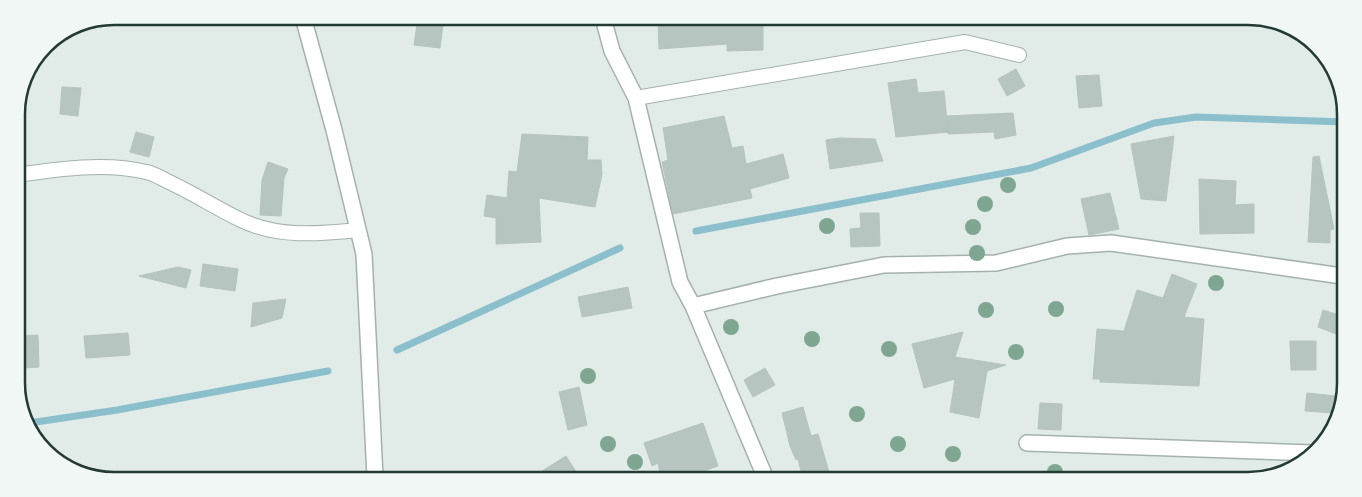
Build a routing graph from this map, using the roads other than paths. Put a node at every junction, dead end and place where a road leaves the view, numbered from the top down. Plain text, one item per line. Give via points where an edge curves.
1 (305, 25) edge
2 (605, 25) edge
3 (1019, 55) dead end
4 (636, 98) junction
5 (25, 174) edge
6 (358, 230) junction
7 (1337, 275) edge
8 (693, 306) junction
9 (1027, 443) dead end
10 (1303, 453) edge
11 (375, 472) edge
12 (763, 472) edge

1 - 6 street
2 - 4 street via 612,51
3 - 4 lane via 965,42
4 - 8 street via 680,282
5 - 6 lane via 108,168 147,172 243,221 274,231 306,235
6 - 11 street via 364,254
7 - 8 street via 1111,243 1067,246 996,263 884,265
8 - 12 street
9 - 10 street

